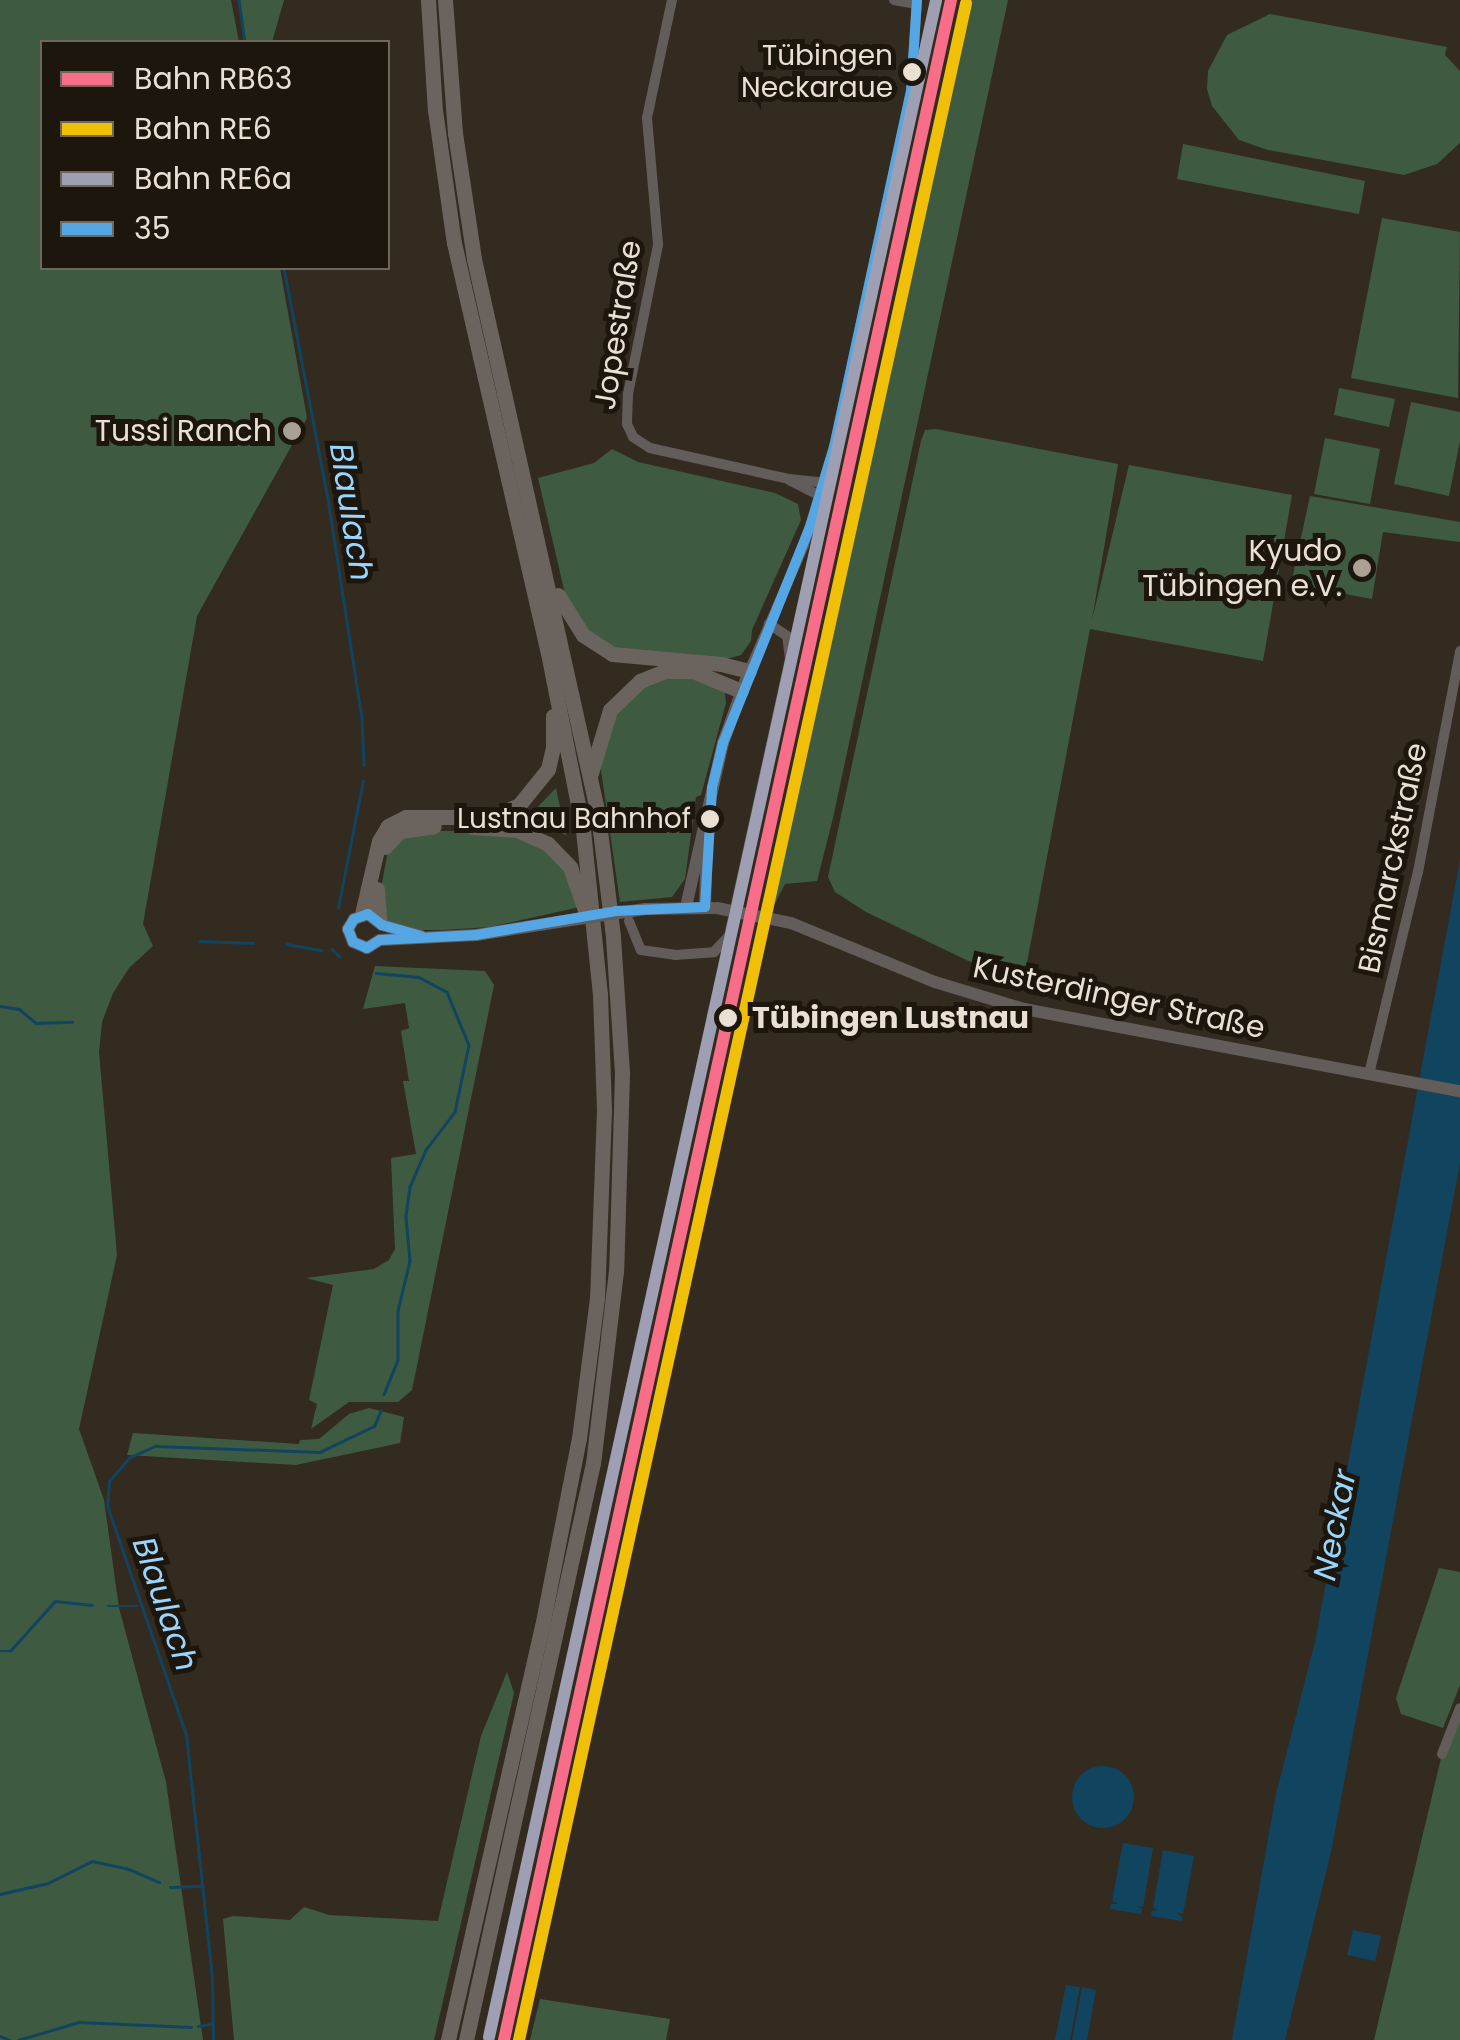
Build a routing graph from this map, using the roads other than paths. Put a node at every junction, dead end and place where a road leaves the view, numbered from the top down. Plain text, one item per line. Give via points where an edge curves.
1 (428, 0) edge
2 (445, 0) edge
3 (672, 0) edge
4 (894, 0) edge
5 (917, 2) edge
6 (788, 479) junction
7 (825, 482) junction
8 (821, 496) junction
9 (550, 588) junction
10 (769, 624) junction
11 (1460, 651) edge
12 (548, 652) junction
13 (748, 671) junction
14 (741, 690) junction
15 (590, 774) junction
16 (712, 788) junction
17 (686, 908) junction
18 (711, 908) junction
19 (362, 914) junction
20 (629, 921) dead end
21 (380, 928) junction
22 (596, 940) junction
23 (1369, 1074) junction
24 (1460, 1092) edge
25 (1460, 1708) edge
26 (1442, 1754) dead end
27 (448, 2040) edge
28 (466, 2040) edge

1 - 12 highway via 435,110 460,271
2 - 9 highway via 472,246
3 - 6 street, Jopestraße via 647,118 658,245 627,424 650,448
4 - 5 street
5 - 7 street via 909,104
6 - 7 street, Jopestraße
6 - 8 street, Jopestraße
7 - 8 street
8 - 10 street
9 - 13 highway via 583,635 612,654
9 - 15 highway
10 - 13 street
10 - 20 street via 788,636 790,658 730,936 714,952 675,956 641,950
11 - 23 street, Bismarckstraße via 1418,872
12 - 19 highway via 554,748 536,788 492,817 396,820 379,842
12 - 22 highway via 579,806
13 - 14 street
14 - 15 highway via 693,671 640,681 610,710
14 - 16 street
15 - 28 highway via 613,936 620,1045 621,1186 612,1326 578,1545
16 - 17 street
16 - 18 street
17 - 18 street, Kusterdinger Straße
17 - 21 street, Kusterdinger Straße, bridge via 645,908 476,934 421,936
18 - 23 street, Kusterdinger Straße, bridge via 791,924 992,1001
19 - 21 street
19 - 21 street via 348,929 353,942 367,948
21 - 22 highway via 382,859 394,835 428,826 506,828 542,840 565,860
22 - 27 highway via 604,1158 587,1384 554,1575
23 - 24 street, Kusterdinger Straße
25 - 26 street

